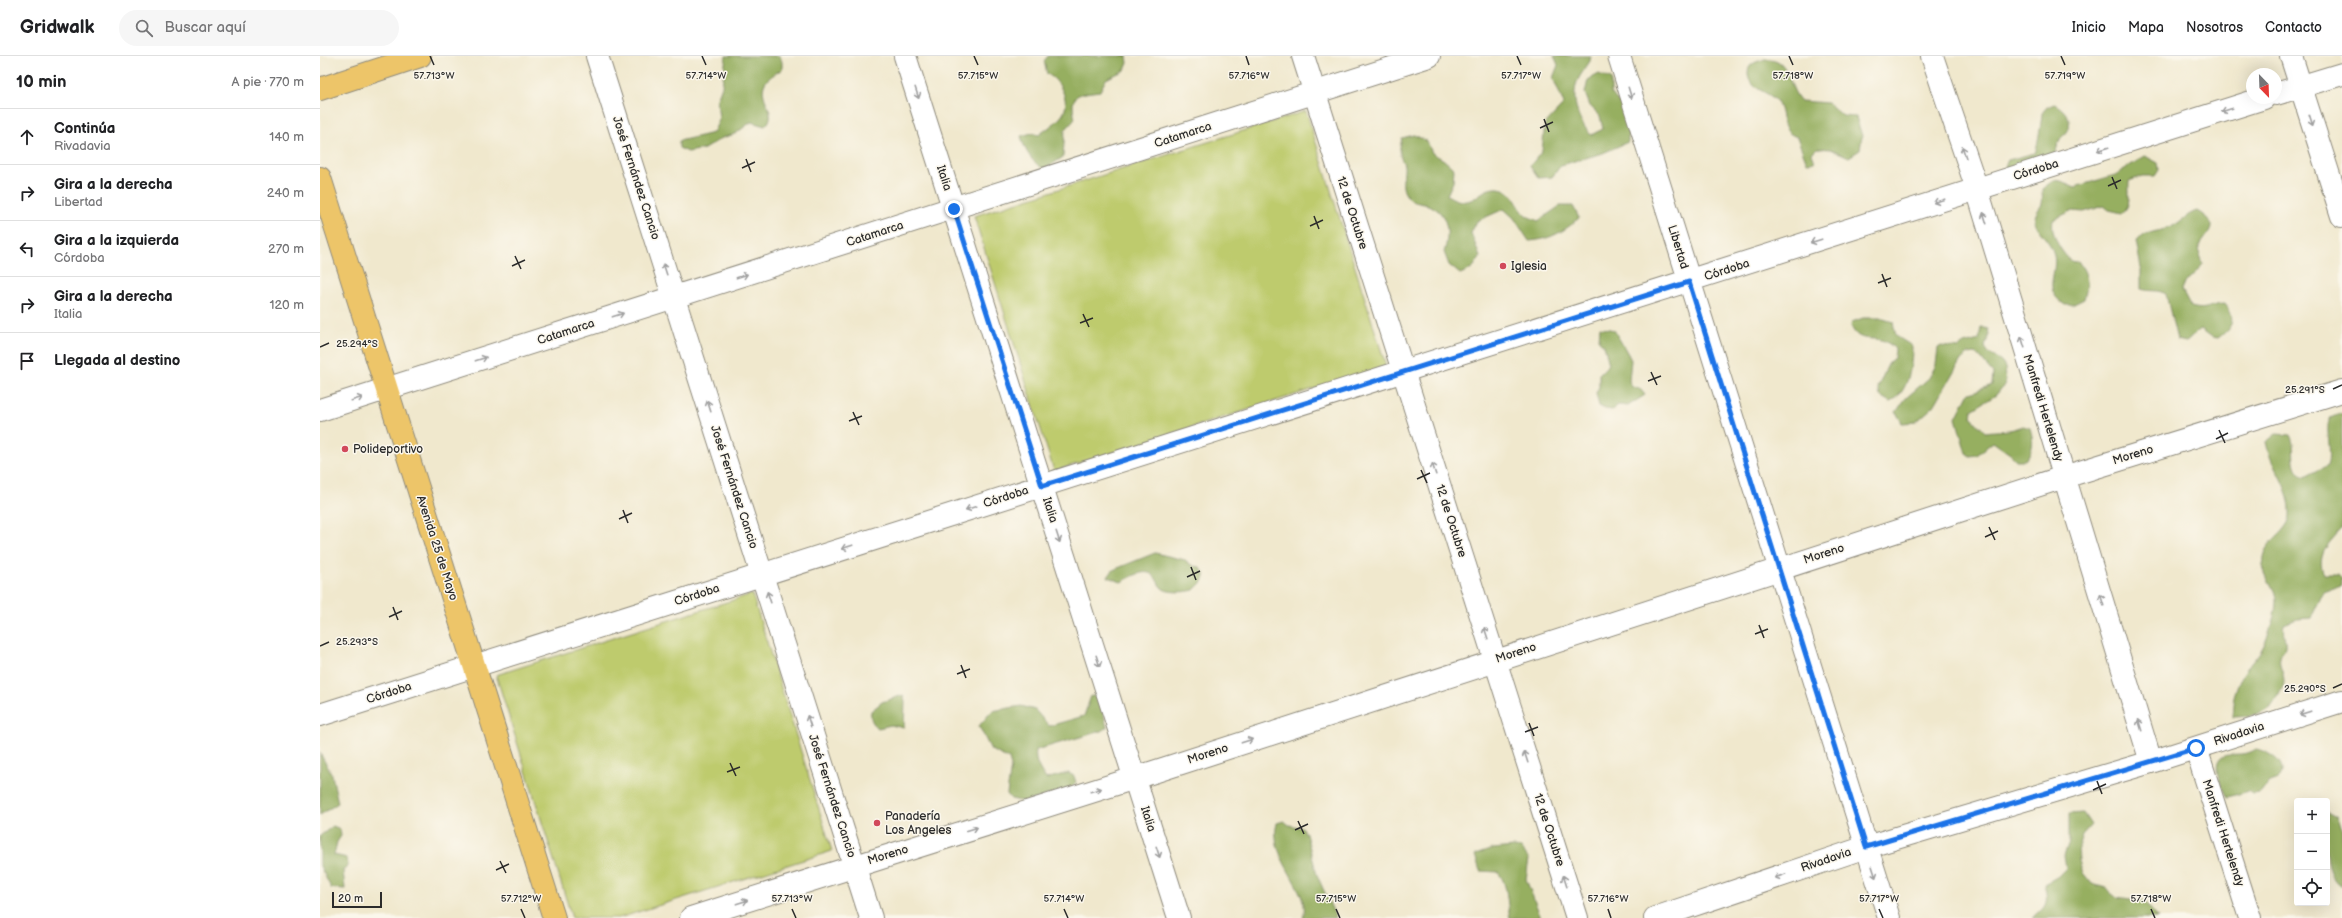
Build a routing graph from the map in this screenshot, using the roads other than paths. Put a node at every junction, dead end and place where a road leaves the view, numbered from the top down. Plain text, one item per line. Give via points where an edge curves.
1 (420, 56) edge
2 (597, 56) edge
3 (905, 56) edge
4 (1303, 56) edge
5 (1429, 56) edge
6 (1618, 56) edge
7 (1932, 56) edge
8 (2291, 56) edge
9 (2342, 74) edge
10 (2301, 87) junction
11 (320, 89) edge
12 (2282, 92) edge
13 (1314, 93) junction
14 (2246, 104) edge
15 (320, 178) edge
16 (1976, 189) junction
17 (954, 209) junction
18 (2342, 216) edge
19 (1689, 282) junction
20 (674, 298) junction
21 (1403, 371) junction
22 (387, 390) junction
23 (2342, 391) edge
24 (320, 410) edge
25 (2064, 477) junction
26 (1042, 486) junction
27 (1778, 568) junction
28 (762, 574) junction
29 (1495, 660) junction
30 (474, 666) junction
31 (2342, 701) edge
32 (320, 715) edge
33 (2196, 748) junction
34 (2151, 762) junction
35 (1135, 778) junction
36 (1866, 847) junction
37 (855, 865) junction
38 (554, 918) edge
39 (691, 918) edge
40 (871, 918) edge
41 (1180, 918) edge
42 (1577, 918) edge
43 (1656, 918) edge
44 (1889, 918) edge
45 (2250, 918) edge

1 - 11 main road
20 -> 2 street, José Fernández Cancio
3 -> 17 street, Italia
4 - 13 street, 12 de Octubre
5 - 13 street, Catamarca
6 -> 19 street, Libertad
16 -> 7 street, Manfredi Hertelendy
8 - 10 street
9 - 10 street
10 - 12 street
10 -> 18 street
13 - 17 street, Catamarca
13 - 21 street, 12 de Octubre
14 -> 16 street, Córdoba
15 - 22 main road, Avenida 25 de Mayo
16 -> 19 street, Córdoba
25 -> 16 street, Manfredi Hertelendy
20 -> 17 street, Catamarca
17 - 26 street, Italia
19 - 21 street, Córdoba
19 - 27 street, Libertad
22 -> 20 street, Catamarca
28 -> 20 street, José Fernández Cancio
21 - 26 street, Córdoba
29 -> 21 street, 12 de Octubre
24 -> 22 street, Catamarca
22 - 30 main road, Avenida 25 de Mayo
23 - 25 street, Moreno
25 - 27 street, Moreno
34 -> 25 street, Manfredi Hertelendy
26 -> 28 street, Córdoba
26 -> 35 street, Italia
27 - 29 street, Moreno
27 - 36 street, Libertad
28 - 30 street, Córdoba
37 -> 28 street, José Fernández Cancio
35 -> 29 street, Moreno
42 -> 29 street, 12 de Octubre
30 - 32 street, Córdoba
30 - 38 main road, Avenida 25 de Mayo
31 -> 33 street, Rivadavia
33 - 34 street, Rivadavia
33 - 45 street, Manfredi Hertelendy
34 - 36 street, Rivadavia
37 -> 35 street, Moreno
35 -> 41 street, Italia
36 -> 43 street, Rivadavia
36 -> 44 street, Libertad
39 -> 37 street, Moreno
37 - 40 street, José Fernández Cancio

